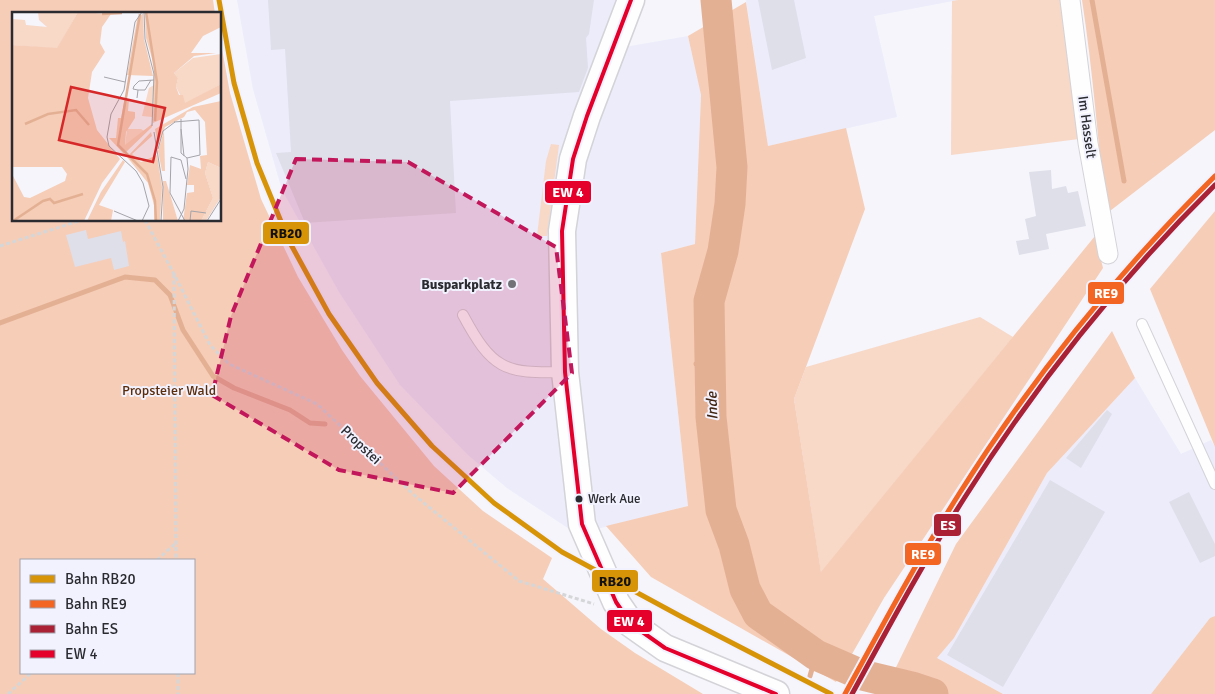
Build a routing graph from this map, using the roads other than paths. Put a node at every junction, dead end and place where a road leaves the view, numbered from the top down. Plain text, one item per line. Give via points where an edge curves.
1 (631, 0) edge
2 (1070, 0) edge
3 (1108, 254) dead end
4 (464, 315) dead end
5 (1142, 324) dead end
6 (565, 372) junction
7 (1215, 484) edge
8 (776, 694) edge

1 - 6 main road via 587,116 567,188 561,258
2 - 3 street, Im Hasselt via 1088,142
4 - 6 lane via 487,354 500,365 521,371
5 - 7 lane
6 - 8 main road via 582,524 616,602 631,624 665,648

